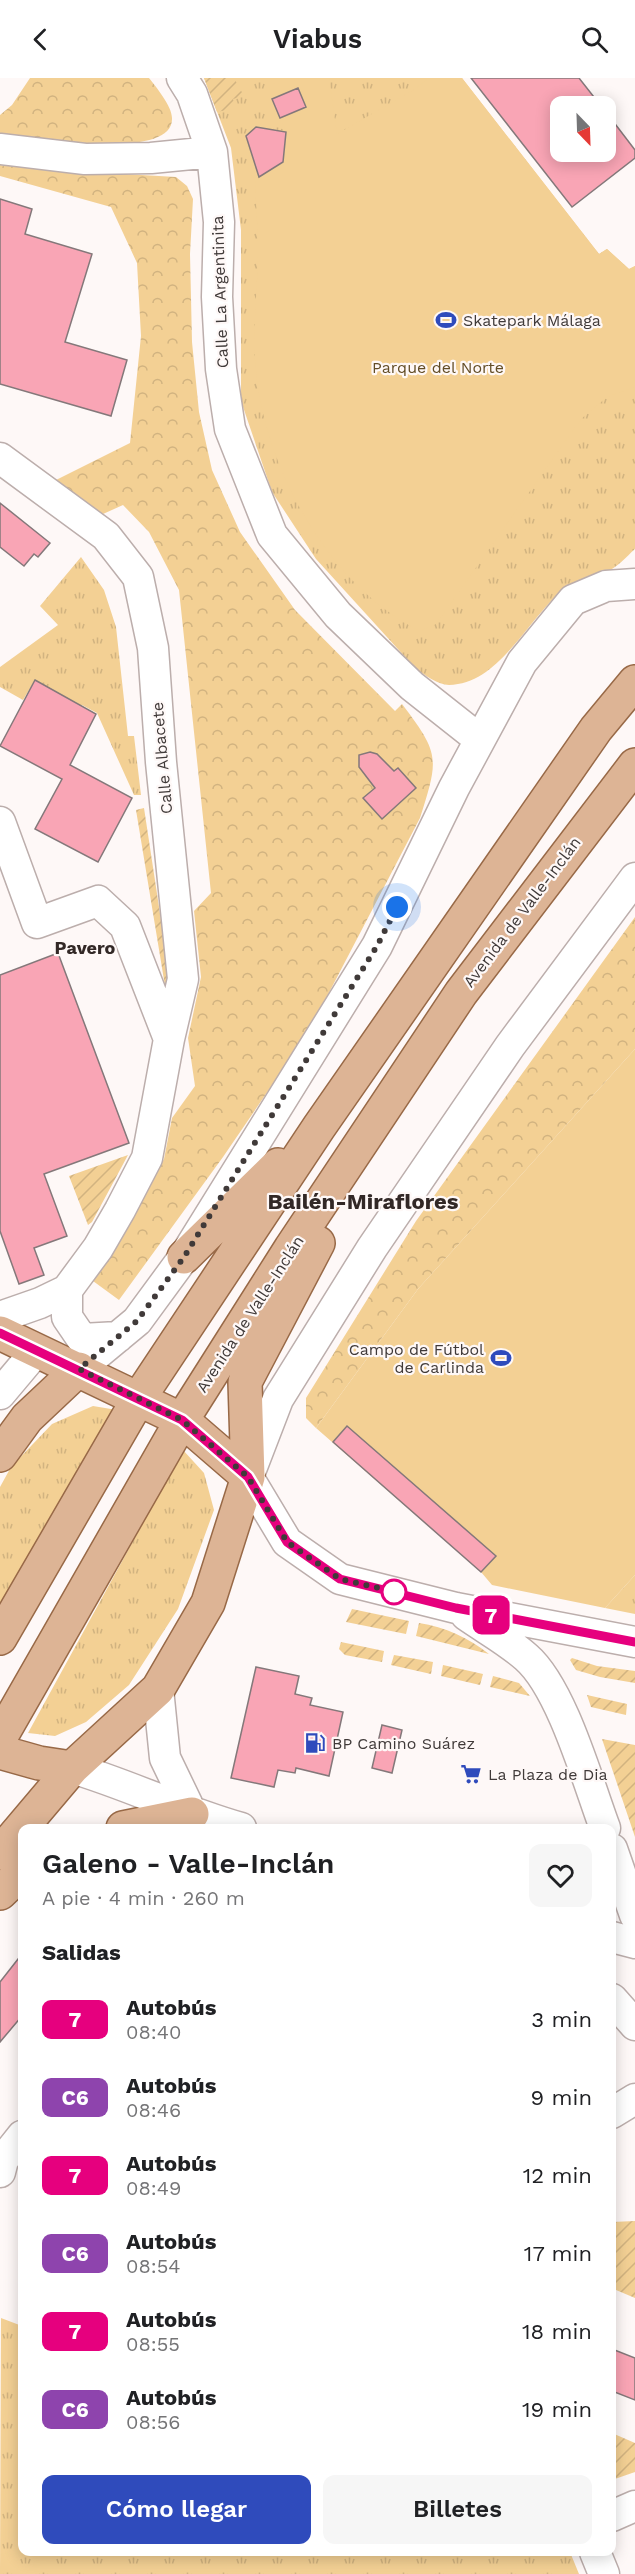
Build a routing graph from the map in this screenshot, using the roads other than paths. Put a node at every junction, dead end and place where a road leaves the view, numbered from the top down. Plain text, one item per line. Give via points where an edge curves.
1 (182, 78) edge
2 (0, 149) edge
3 (212, 152) junction
4 (0, 458) edge
5 (634, 583) edge
6 (635, 682) edge
7 (479, 739) junction
8 (635, 765) edge
9 (0, 822) edge
10 (635, 878) edge
11 (169, 1039) junction
12 (319, 1126) junction
13 (357, 1150) junction
14 (184, 1257) junction
15 (67, 1290) junction
16 (0, 1317) edge
17 (128, 1329) junction
18 (0, 1333) edge
19 (37, 1350) junction
20 (79, 1369) junction
21 (0, 1394) edge
22 (140, 1398) junction
23 (182, 1420) junction
24 (0, 1455) edge
25 (248, 1477) junction
26 (456, 1608) junction
27 (0, 1638) edge
28 (635, 1642) edge
29 (158, 1689) junction
30 (0, 1738) edge
31 (0, 1752) edge
32 (72, 1768) junction
33 (192, 1814) junction
34 (25, 1824) edge
35 (143, 1824) edge
36 (227, 1824) edge
37 (603, 1824) edge
38 (18, 1832) edge
39 (0, 1853) edge
40 (616, 1860) edge
41 (18, 1876) edge
42 (0, 1893) edge
43 (635, 1915) edge
44 (616, 1938) edge
45 (635, 1943) edge
46 (616, 2004) edge
47 (635, 2025) edge
48 (635, 2098) edge
49 (616, 2110) edge
50 (18, 2141) edge
51 (0, 2172) edge
52 (635, 2506) edge
53 (616, 2514) edge
54 (597, 2556) edge
55 (604, 2574) edge

1 - 3 street, Calle La Argentinita via 192,94
2 - 3 street via 85,159
3 - 7 street, Calle La Argentinita via 219,222 217,297 221,369 230,429 272,535 338,615 412,686
4 - 11 street, Calle Albacete via 106,536 138,577 153,648 183,979
5 - 7 street via 606,586 573,600 522,662
6 - 12 main road via 596,729
7 - 14 street via 377,946
8 - 13 main road, Avenida de Valle-Inclán via 461,993
9 - 11 street via 37,923 98,901 125,926
10 - 25 street via 510,1046 372,1248 278,1399
11 - 15 street, Calle Albacete via 147,1158 98,1248
12 - 14 main road
12 - 22 main road
13 - 23 main road, Avenida de Valle-Inclán
13 - 25 main road via 323,1233 245,1382
14 - 17 street
15 - 16 street
15 - 17 street via 67,1317 82,1339
17 - 20 street
18 - 19 main road
19 - 20 main road
19 - 21 street
20 - 22 main road
20 - 24 main road via 27,1418
22 - 23 main road
22 - 27 main road
23 - 25 main road
23 - 30 main road, Avenida de Valle-Inclán
25 - 26 street via 287,1542 340,1579
25 - 29 main road via 208,1602
26 - 28 street
26 - 37 street via 527,1658 543,1676 567,1722
29 - 32 main road
29 - 33 street via 165,1758
31 - 32 main road
32 - 33 street via 119,1782
32 - 34 main road
33 - 35 main road
33 - 36 street
38 - 39 main road
40 - 43 street
41 - 42 main road
44 - 45 street
46 - 47 street
48 - 49 street
50 - 51 street via 3,2160
52 - 53 street
54 - 55 street

